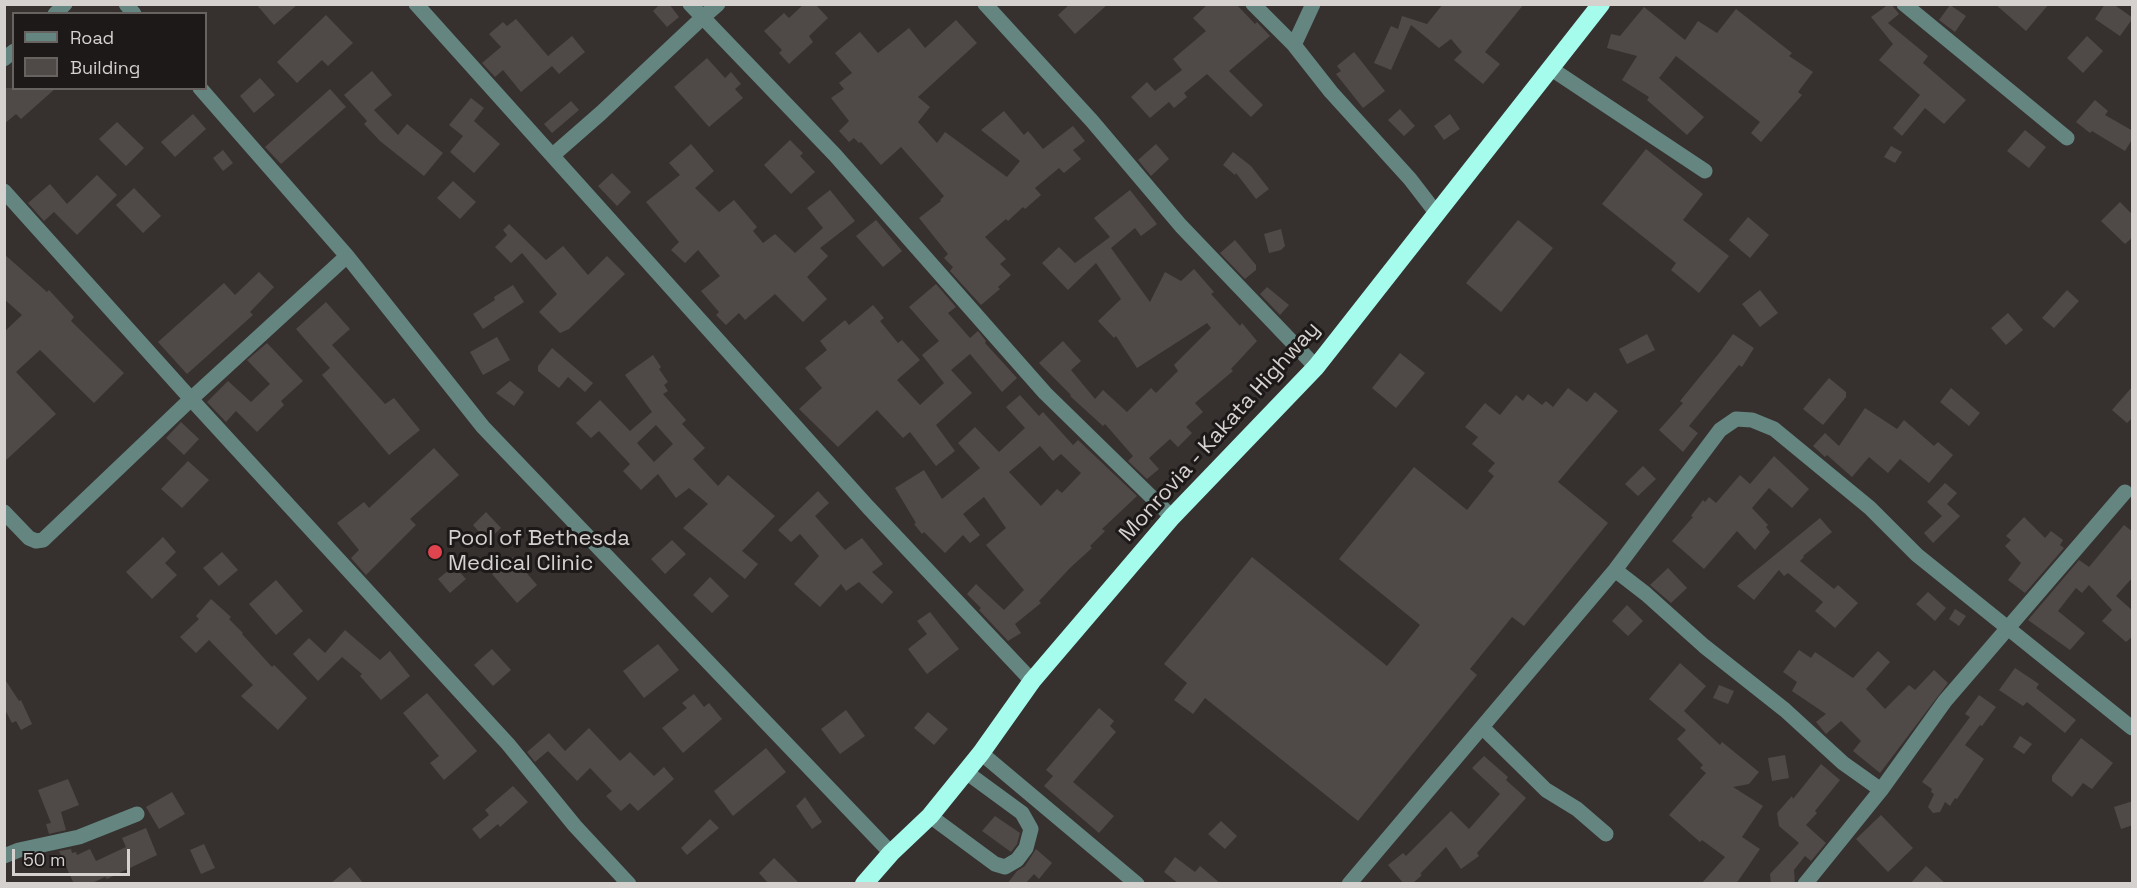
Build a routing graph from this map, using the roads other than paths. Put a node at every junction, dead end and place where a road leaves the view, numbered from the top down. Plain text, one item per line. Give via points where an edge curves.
1 (416, 4) edge
2 (690, 4) edge
3 (718, 4) edge
4 (985, 4) edge
5 (1253, 4) edge
6 (1312, 4) edge
7 (1601, 4) edge
8 (1904, 4) edge
9 (702, 18) junction
10 (1294, 45) junction
11 (1550, 68) junction
12 (202, 90) edge
13 (2067, 138) dead end
14 (553, 155) junction
15 (1705, 171) dead end
16 (4, 191) edge
17 (1437, 214) junction
18 (347, 256) junction
19 (1316, 367) junction
20 (191, 399) junction
21 (2125, 492) dead end
22 (4, 512) edge
23 (1172, 518) junction
24 (1615, 570) junction
25 (2008, 628) junction
26 (1032, 681) junction
27 (1482, 727) junction
28 (2133, 728) edge
29 (981, 753) junction
30 (966, 772) junction
31 (1881, 790) junction
32 (137, 814) dead end
33 (930, 816) junction
34 (1606, 834) dead end
35 (891, 853) junction
36 (4, 856) edge
37 (628, 884) edge
38 (864, 884) edge
39 (1137, 884) edge
40 (1349, 884) edge
41 (1806, 884) edge

1 - 14 street
2 - 9 street
3 - 9 street
4 - 19 street via 1181,226
5 - 10 street
6 - 10 street
7 - 11 highway, Monrovia - Kakata Highway
8 - 13 street
9 - 14 street
9 - 23 street via 835,155 1045,393
10 - 17 street
11 - 15 street
11 - 17 highway, Monrovia - Kakata Highway
12 - 18 street
14 - 26 street via 868,507
16 - 20 street
17 - 19 highway, Monrovia - Kakata Highway
18 - 20 street
18 - 35 street via 483,427
19 - 23 highway, Monrovia - Kakata Highway
20 - 22 street via 43,540 29,538
20 - 37 street via 501,735
21 - 25 street
23 - 26 highway, Monrovia - Kakata Highway
24 - 25 street via 1720,430 1736,419 1752,420 1774,429 1870,508 1917,555
24 - 27 street
24 - 31 street via 1843,763
25 - 28 street
25 - 31 street via 1945,701
26 - 29 highway, Monrovia - Kakata Highway
27 - 34 street via 1546,790 1577,809
27 - 40 street
29 - 30 highway, Monrovia - Kakata Highway
29 - 39 street
30 - 33 highway, Monrovia - Kakata Highway
30 - 33 street via 1022,813 1032,829 1017,860 1005,867 995,864
31 - 41 street
32 - 36 street via 80,837
33 - 35 highway, Monrovia - Kakata Highway
35 - 38 highway, Monrovia - Kakata Highway

